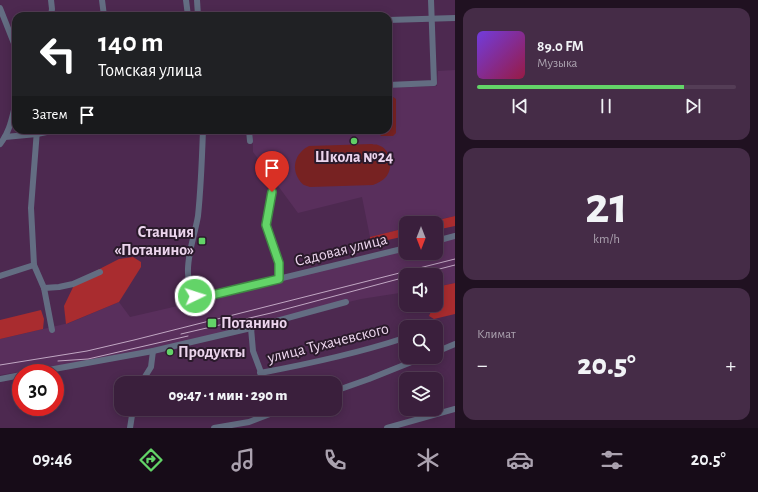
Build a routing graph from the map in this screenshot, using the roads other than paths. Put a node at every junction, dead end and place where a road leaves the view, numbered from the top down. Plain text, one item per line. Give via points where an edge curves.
1 (51, 0) edge
2 (102, 0) edge
3 (186, 0) edge
4 (197, 0) edge
5 (431, 0) edge
6 (0, 8) edge
7 (52, 12) edge
8 (104, 12) edge
9 (188, 12) edge
10 (198, 12) edge
11 (431, 18) junction
12 (455, 18) edge
13 (392, 20) edge
14 (12, 38) edge
15 (392, 85) edge
16 (12, 117) edge
17 (24, 134) edge
18 (37, 134) edge
19 (203, 134) edge
20 (249, 134) edge
21 (5, 137) junction
22 (250, 141) dead end
23 (0, 144) edge
24 (272, 192) dead end
25 (455, 236) edge
26 (443, 239) edge
27 (399, 250) edge
28 (34, 265) junction
29 (100, 272) dead end
30 (0, 276) edge
31 (279, 279) junction
32 (44, 288) junction
33 (346, 302) dead end
34 (251, 328) junction
35 (52, 330) dead end
36 (399, 339) edge
37 (455, 344) edge
38 (443, 349) edge
39 (153, 351) junction
40 (406, 364) edge
41 (64, 367) edge
42 (260, 373) junction
43 (145, 376) edge
44 (261, 376) edge
45 (12, 377) edge
46 (0, 379) edge
47 (342, 389) edge
48 (455, 409) edge
49 (132, 416) edge
50 (267, 416) edge
51 (250, 425) edge
52 (130, 428) edge
53 (214, 428) edge
54 (387, 428) edge

1 - 7 street
2 - 8 street
3 - 9 street
4 - 10 street
5 - 11 street
6 - 14 street
11 - 12 street
11 - 13 street
11 - 15 street via 434,83
16 - 21 street
17 - 21 street
18 - 28 street via 32,208
19 - 31 street, Садовая улица via 197,217 188,265 190,285 195,296 208,296
20 - 22 street
21 - 23 street
24 - 31 street via 266,225 279,263
25 - 26 street
27 - 31 street, Садовая улица
28 - 30 street
28 - 32 street
29 - 32 street via 73,284
32 - 35 street
33 - 34 street
34 - 39 street
34 - 42 street via 253,351
36 - 42 street, улица Тухачевского via 366,350
37 - 38 street
39 - 41 street
39 - 43 street via 151,367
40 - 47 street
42 - 44 street
45 - 46 street
48 - 54 street
49 - 52 street
50 - 51 street
51 - 53 street

